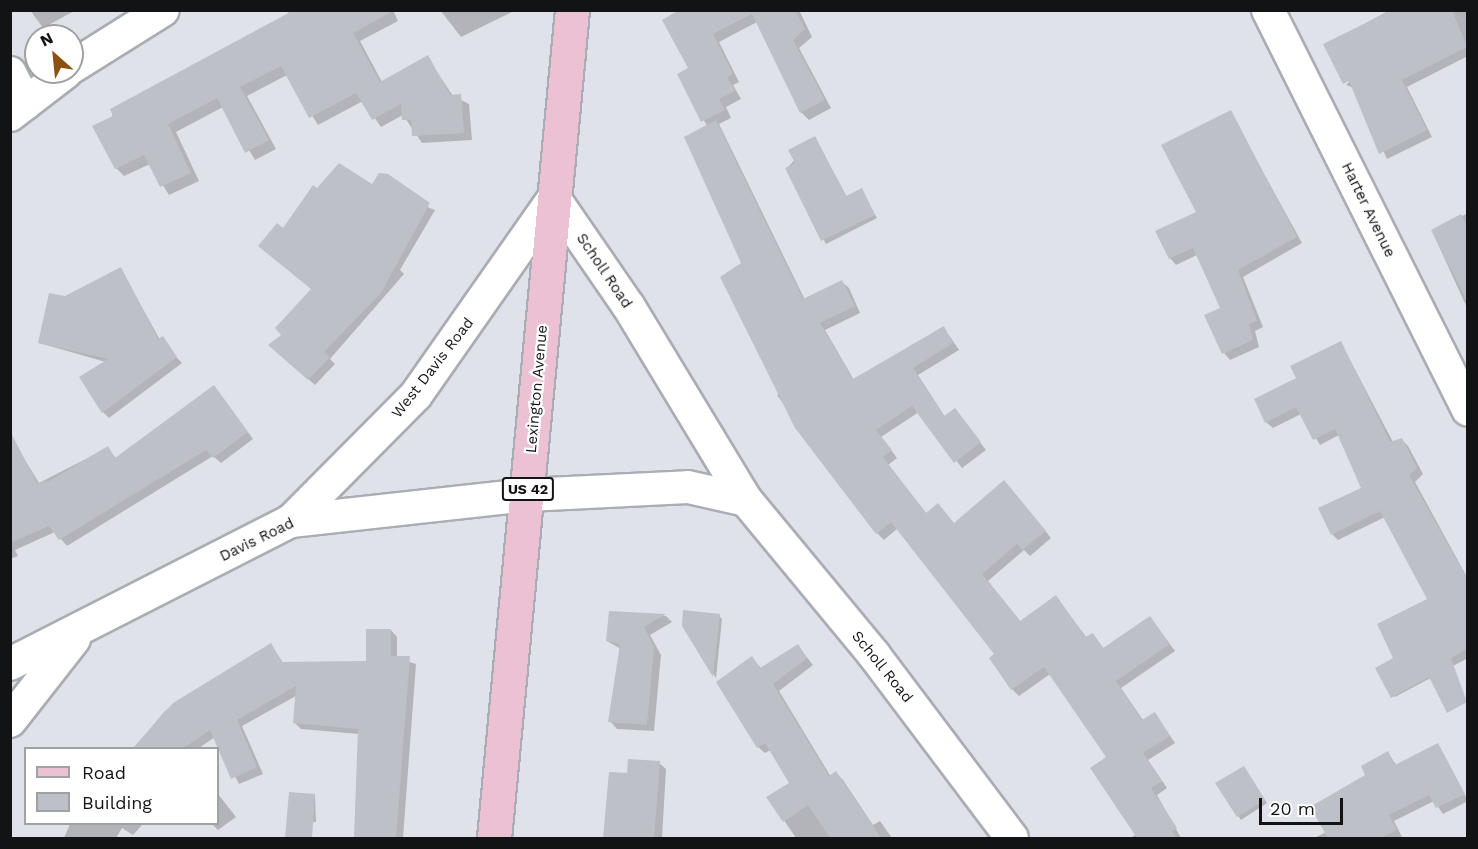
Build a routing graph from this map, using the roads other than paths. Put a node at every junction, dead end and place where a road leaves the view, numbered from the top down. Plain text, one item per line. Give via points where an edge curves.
1 (164, 10) edge
2 (572, 10) edge
3 (1268, 10) edge
4 (84, 60) edge
5 (10, 73) edge
6 (50, 84) edge
7 (18, 109) edge
8 (554, 198) junction
9 (1459, 374) edge
10 (1467, 410) edge
11 (527, 495) junction
12 (746, 500) junction
13 (291, 521) junction
14 (80, 631) junction
15 (10, 664) edge
16 (10, 721) edge
17 (494, 838) edge
18 (1012, 838) edge

1 - 4 street
2 - 8 main road, Lexington Avenue / US 42
3 - 9 street, Harter Avenue
5 - 7 street
6 - 7 street
8 - 11 main road, Lexington Avenue / US 42
8 - 12 street, Scholl Road via 629,307
8 - 13 street, West Davis Road via 416,395
9 - 10 street, Harter Avenue
11 - 12 street via 652,485
11 - 13 street, Davis Road
11 - 17 main road, Lexington Avenue / US 42
12 - 18 street, Scholl Road via 874,655
13 - 14 street, Davis Road
14 - 15 street, Davis Road
14 - 16 street

